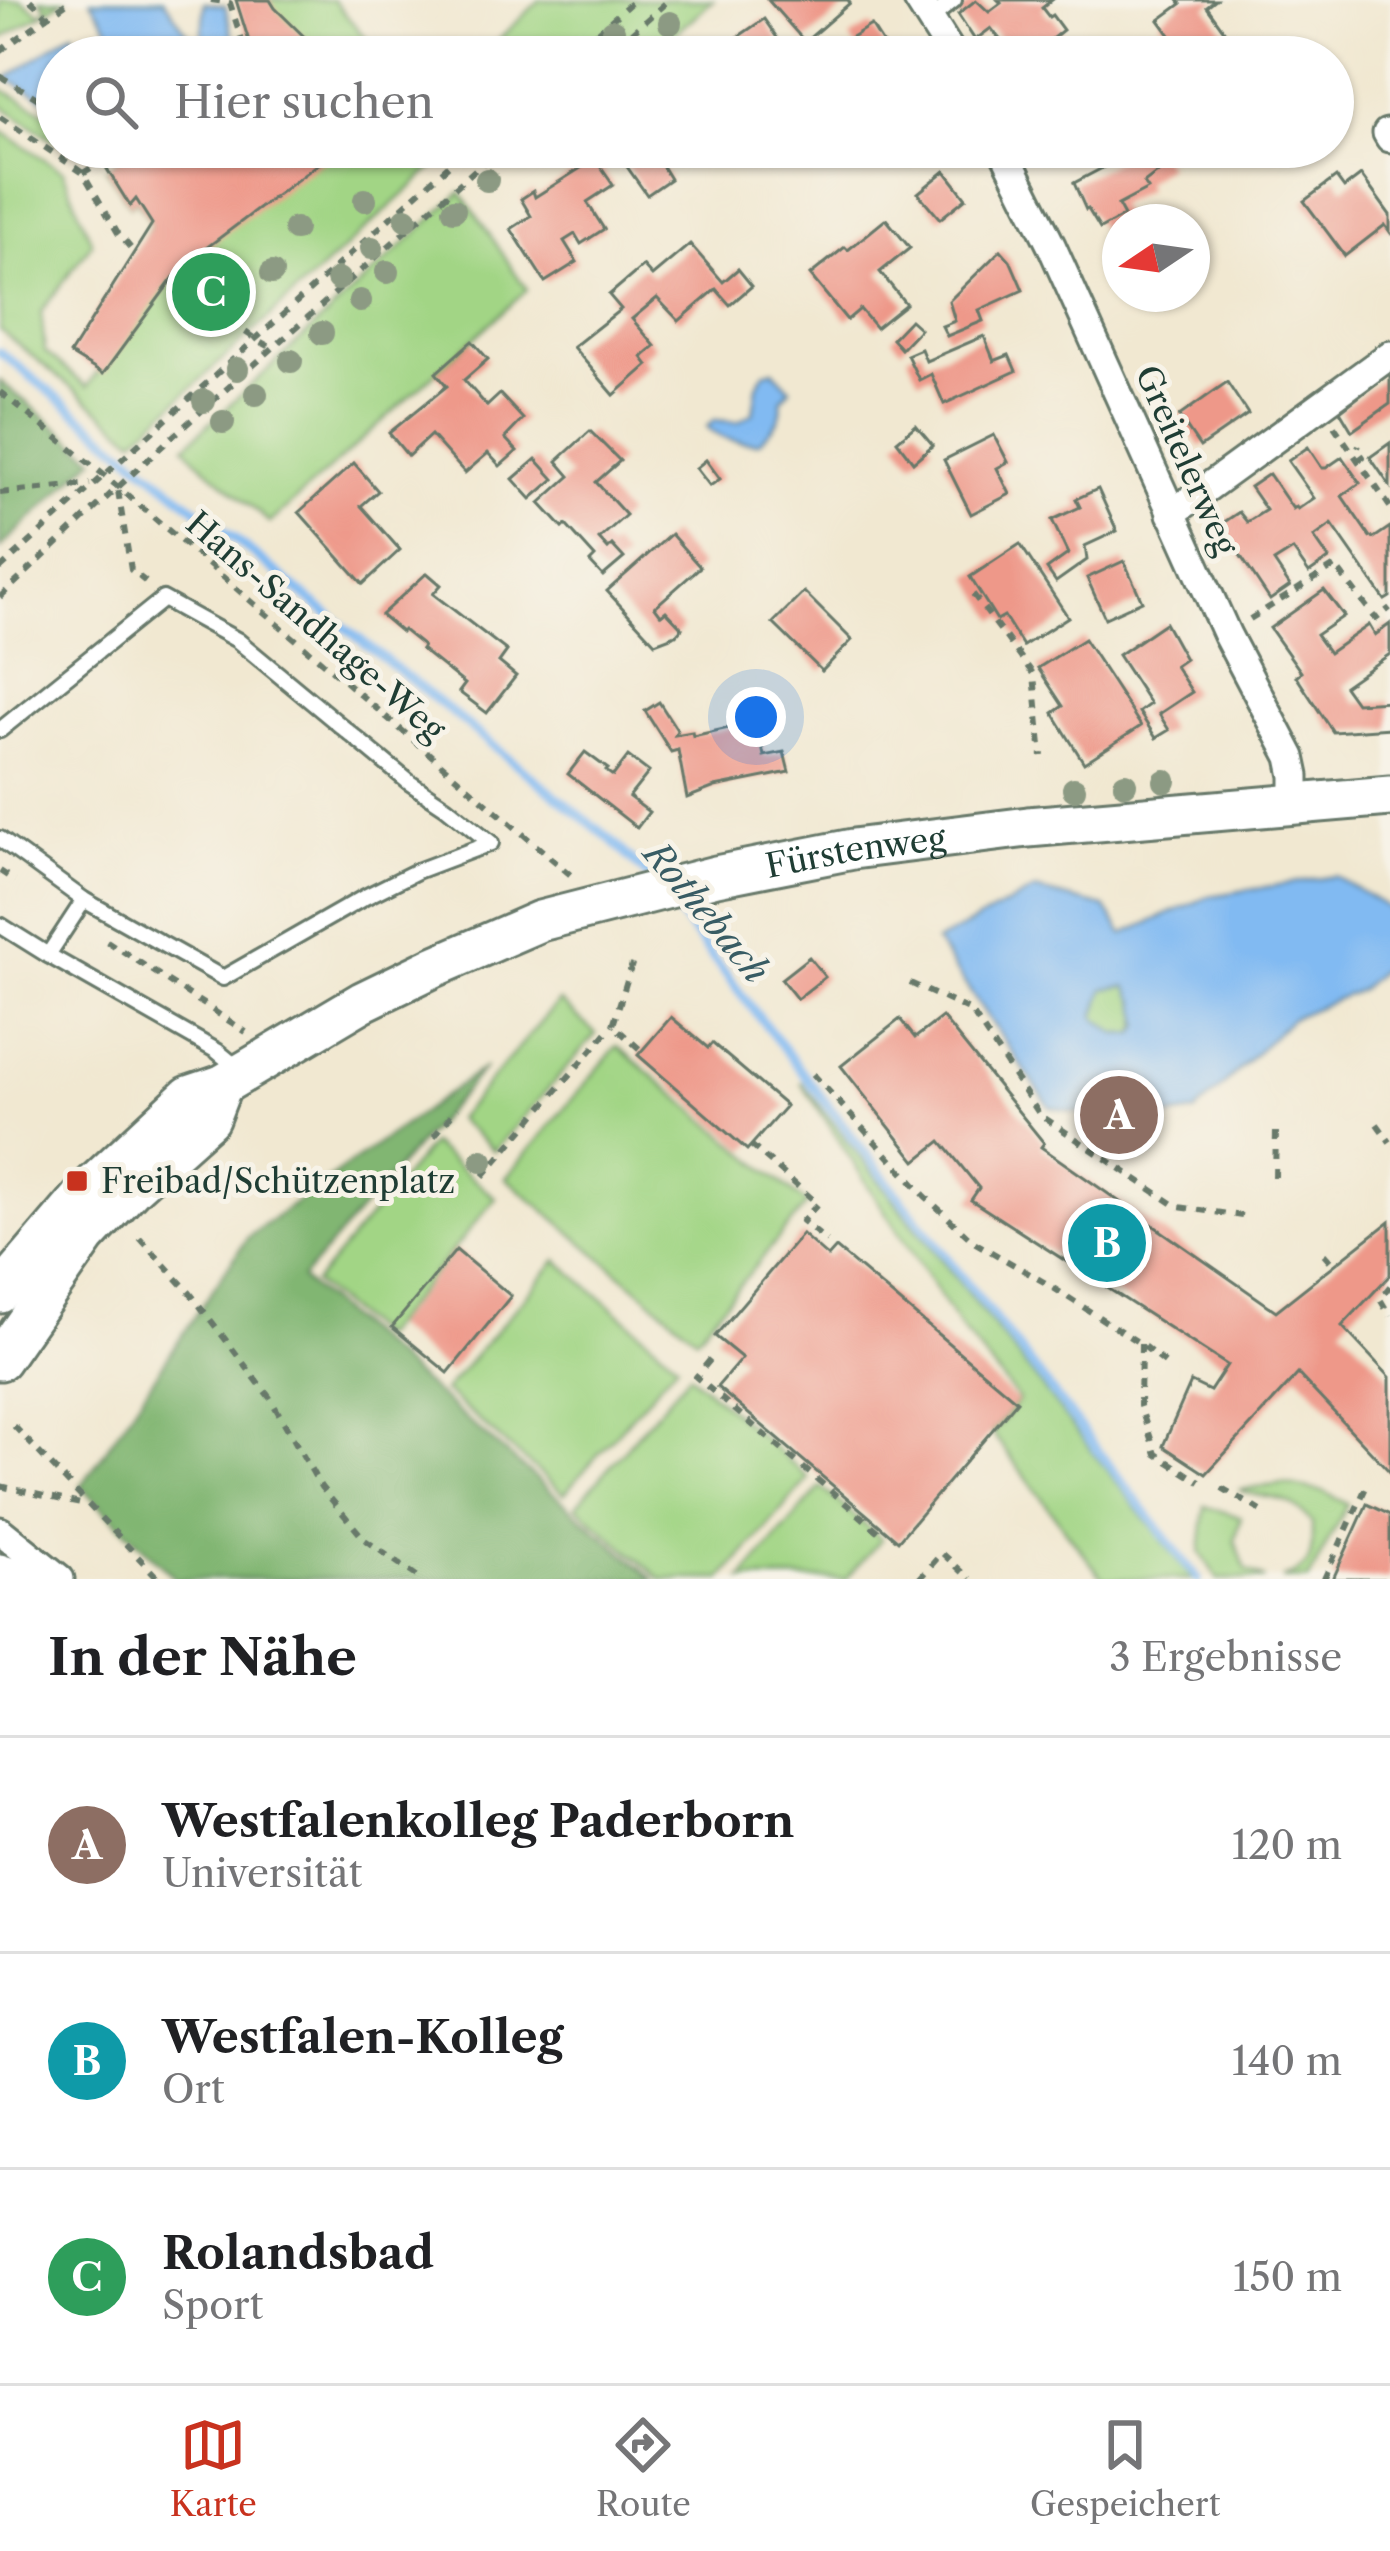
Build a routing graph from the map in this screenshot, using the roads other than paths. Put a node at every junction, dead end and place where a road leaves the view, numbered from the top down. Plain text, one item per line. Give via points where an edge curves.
1 (954, 0) edge
2 (925, 9) edge
3 (941, 36) edge
4 (1012, 168) edge
5 (1390, 355) edge
6 (1172, 514) junction
7 (0, 730) edge
8 (1390, 796) edge
9 (1295, 803) junction
10 (0, 839) edge
11 (84, 900) junction
12 (0, 925) edge
13 (48, 955) junction
14 (233, 1079) junction
15 (0, 1293) edge
16 (0, 1360) edge
17 (0, 1531) edge
18 (0, 1568) edge
19 (33, 1579) edge
20 (61, 1579) edge

1 - 2 lane
2 - 3 street
4 - 6 street, Greitelerweg
5 - 6 street
6 - 9 street, Greitelerweg via 1292,757
7 - 11 lane via 164,599 237,640 490,843 365,897 223,978
8 - 9 main road, Fürstenweg
9 - 14 main road, Fürstenweg via 854,848 625,898 540,921 434,967
10 - 11 lane
11 - 13 lane
12 - 13 lane
13 - 14 lane via 217,1051
14 - 15 main road, Fürstenweg via 189,1096 88,1190
14 - 16 main road, Fürstenweg via 209,1119 86,1237
17 - 20 street
18 - 19 street

